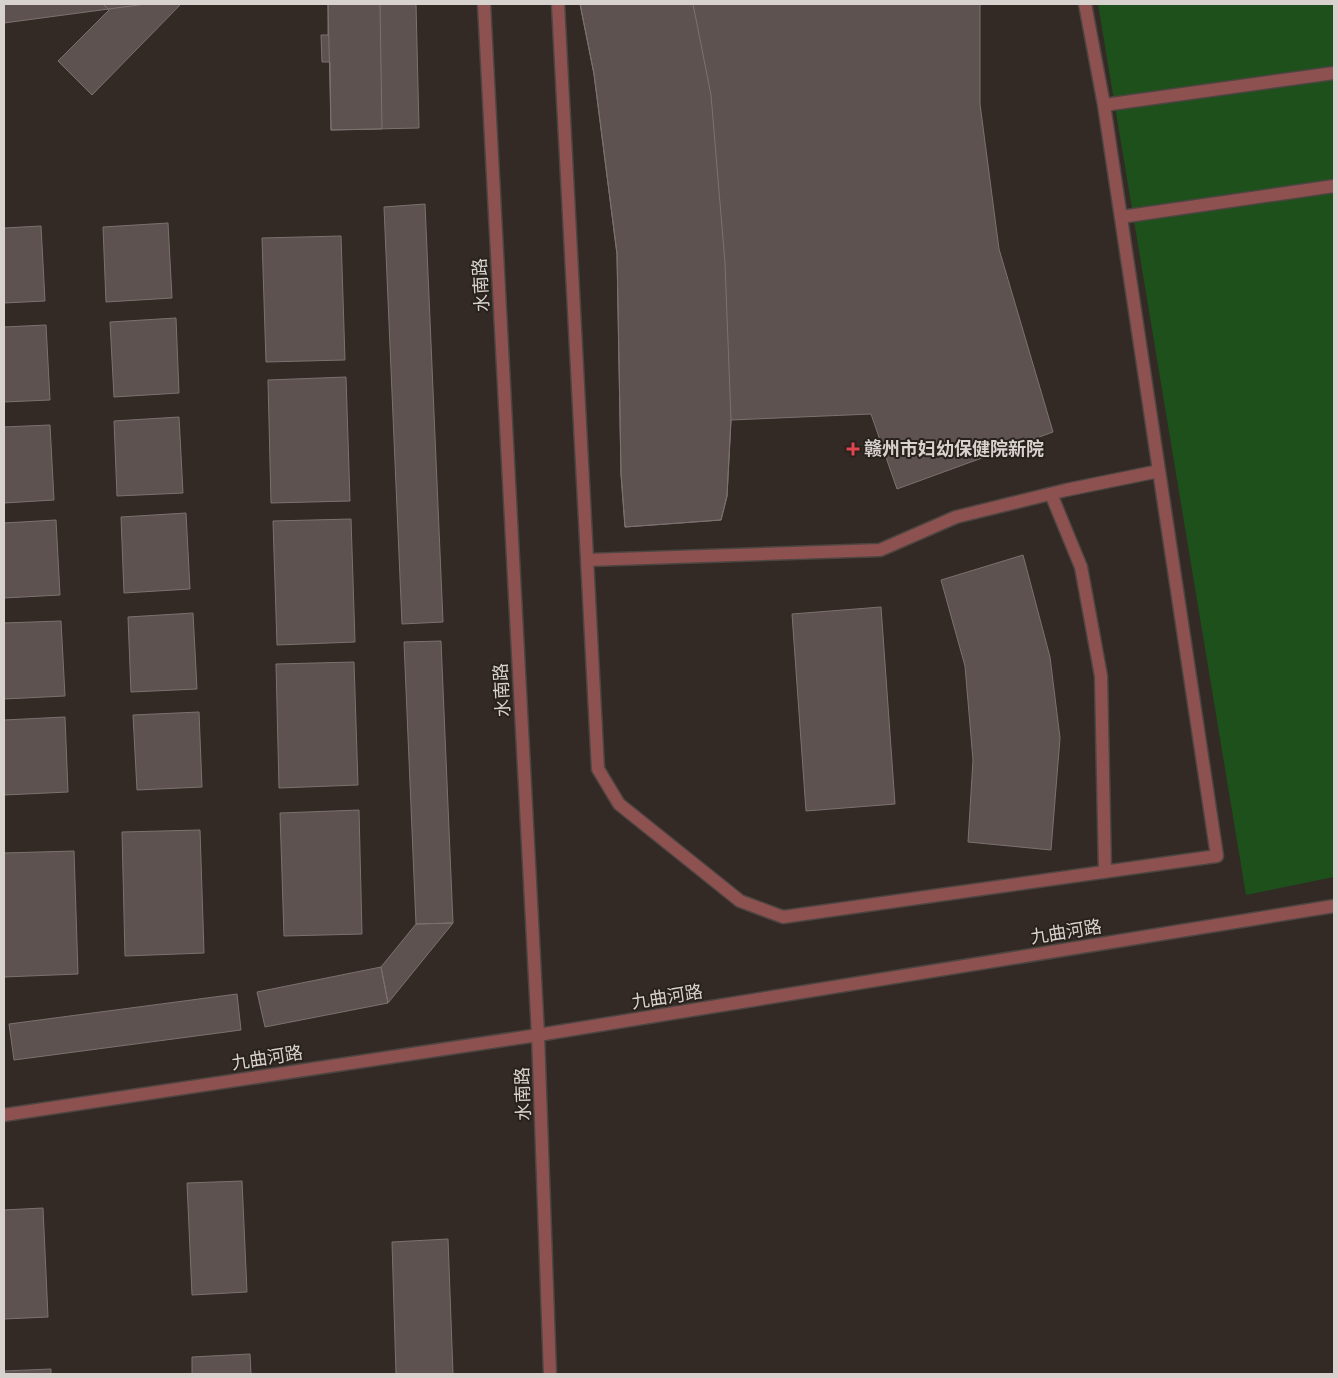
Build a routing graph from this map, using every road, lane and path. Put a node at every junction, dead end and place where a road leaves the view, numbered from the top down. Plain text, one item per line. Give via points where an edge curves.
1 (484, 4) edge
2 (558, 4) edge
3 (1085, 4) edge
4 (1334, 73) edge
5 (1104, 105) junction
6 (1334, 186) edge
7 (1121, 217) junction
8 (1159, 471) junction
9 (1051, 494) junction
10 (588, 560) junction
11 (1105, 872) junction
12 (1334, 906) edge
13 (538, 1035) junction
14 (4, 1115) edge
15 (550, 1374) edge

1 - 13 street, 水南路
2 - 10 street
3 - 5 street
4 - 5 street
5 - 7 street
6 - 7 street
7 - 8 street
8 - 9 street
8 - 11 street via 1217,856
9 - 10 street via 956,517 880,550
9 - 11 street via 1081,567 1102,676
10 - 11 street via 598,769 619,804 740,902 783,917
12 - 13 street, 九曲河路
13 - 14 street, 九曲河路
13 - 15 street, 水南路

